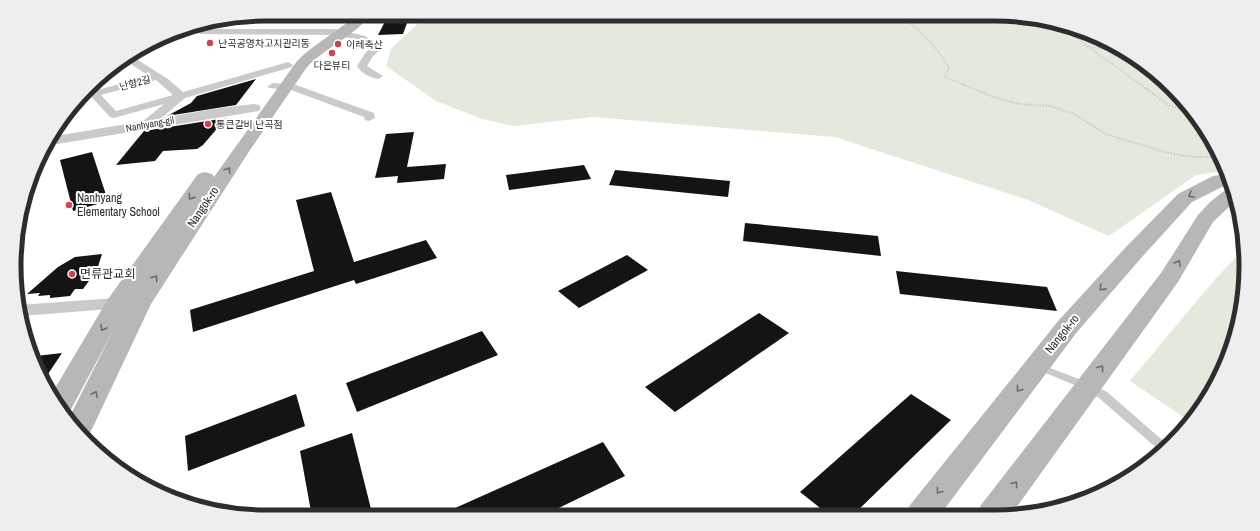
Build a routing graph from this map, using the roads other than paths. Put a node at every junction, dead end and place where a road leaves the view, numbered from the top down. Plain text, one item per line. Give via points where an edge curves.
1 (349, 21) edge
2 (355, 21) edge
3 (203, 32) dead end
4 (339, 33) junction
5 (132, 61) edge
6 (288, 65) junction
7 (378, 76) dead end
8 (157, 77) junction
9 (280, 86) junction
10 (92, 94) edge
11 (90, 96) edge
12 (181, 96) junction
13 (254, 108) junction
14 (369, 118) dead end
15 (146, 125) junction
16 (56, 141) edge
17 (1223, 180) edge
18 (1229, 196) edge
19 (116, 304) junction
20 (25, 310) edge
21 (1037, 366) junction
22 (1087, 386) junction
23 (62, 400) edge
24 (80, 425) edge
25 (1160, 445) edge
26 (925, 510) edge
27 (996, 510) edge

1 - 4 main road, Nangok-ro
2 - 4 main road, Nangok-ro
3 - 4 street
4 - 6 main road, Nangok-ro via 300,53
4 - 7 street via 362,38 375,45 377,48 369,54 362,66
4 - 9 main road, Nangok-ro via 313,53
5 - 8 street
6 - 9 main road, Nangok-ro via 281,72
6 - 12 street
8 - 10 street, 난향2길
8 - 12 street
9 - 13 main road, Nangok-ro
9 - 14 street via 292,87 370,115
24 -> 9 main road, Nangok-ro via 139,303 241,150
11 - 12 street, 난향2길 via 114,115
12 - 15 street
13 - 15 street, Nanhyang-gil
13 -> 19 main road, Nangok-ro
15 - 16 street, Nanhyang-gil
17 -> 21 main road, Nangok-ro via 1185,198 1068,326
22 -> 18 main road via 1170,277 1205,219
19 - 20 street
19 -> 23 main road, Nangok-ro
21 - 22 lane
21 -> 26 main road, Nangok-ro
22 - 25 lane via 1103,395
27 -> 22 main road

